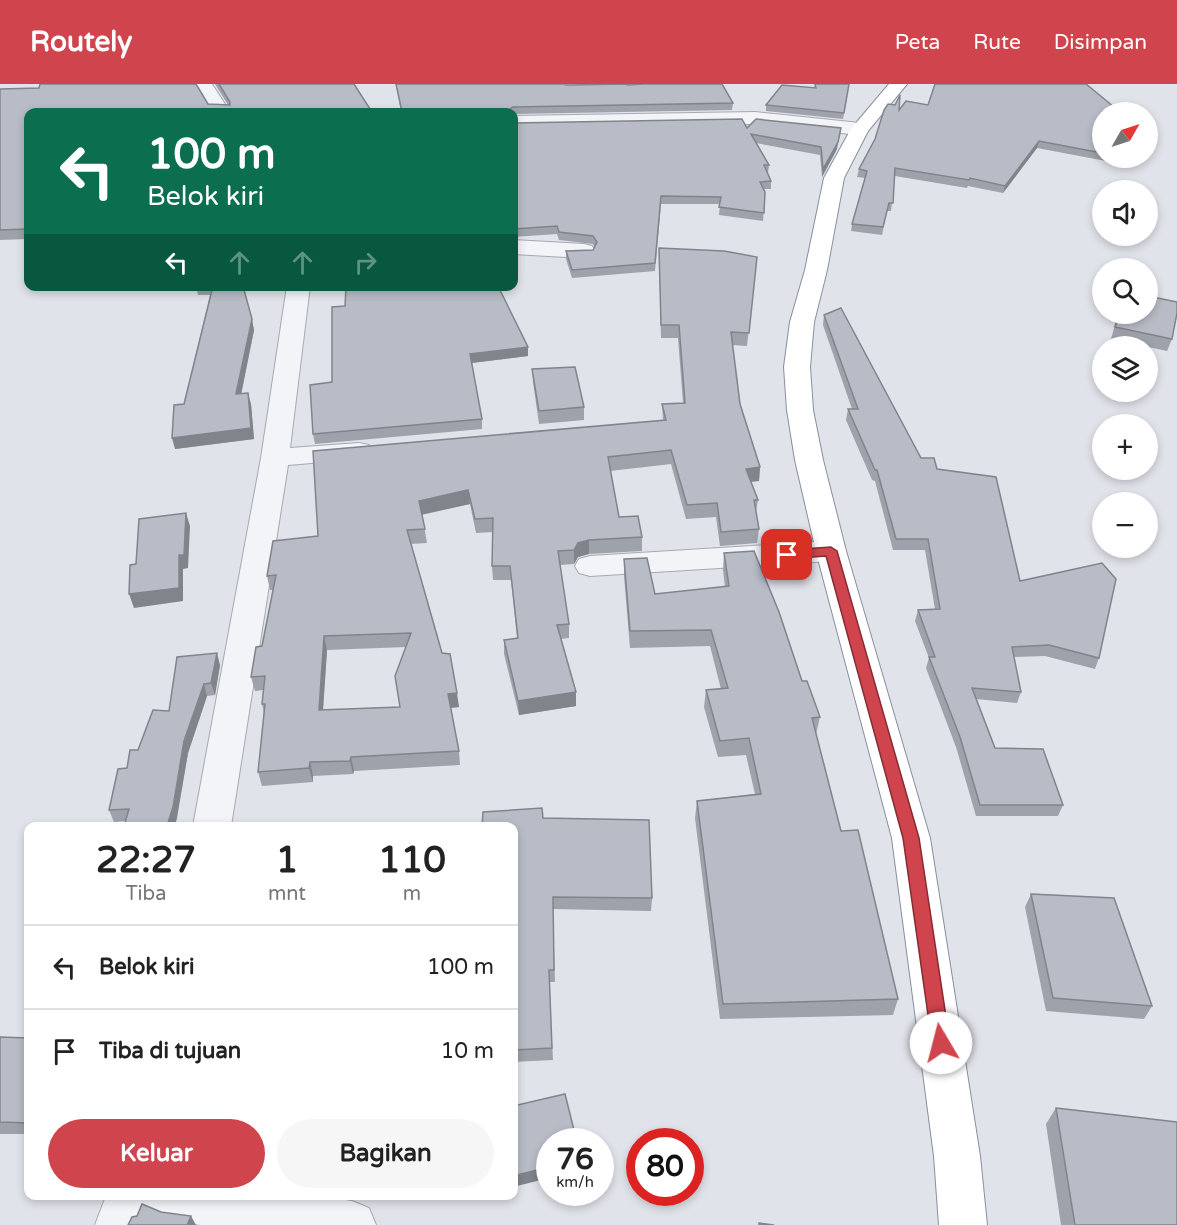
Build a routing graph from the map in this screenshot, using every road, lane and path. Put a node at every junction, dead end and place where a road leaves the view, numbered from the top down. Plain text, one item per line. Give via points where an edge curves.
1 (203, 84) edge
2 (898, 84) edge
3 (218, 108) edge
4 (518, 122) edge
5 (860, 129) junction
6 (518, 247) edge
7 (584, 251) edge
8 (299, 291) edge
9 (379, 449) edge
10 (275, 458) junction
11 (831, 551) junction
12 (590, 566) dead end
13 (213, 822) edge
14 (128, 1200) edge
15 (193, 1200) edge
16 (119, 1225) edge
17 (352, 1225) edge
18 (963, 1225) edge

1 - 3 street
2 - 5 highway
4 - 5 street via 755,118
5 - 11 highway via 834,178 802,322 797,366 809,460
6 - 7 street
8 - 10 street
9 - 10 street
10 - 13 street
11 - 12 street
11 - 18 highway via 911,838 957,1156
14 - 16 street
15 - 17 street

